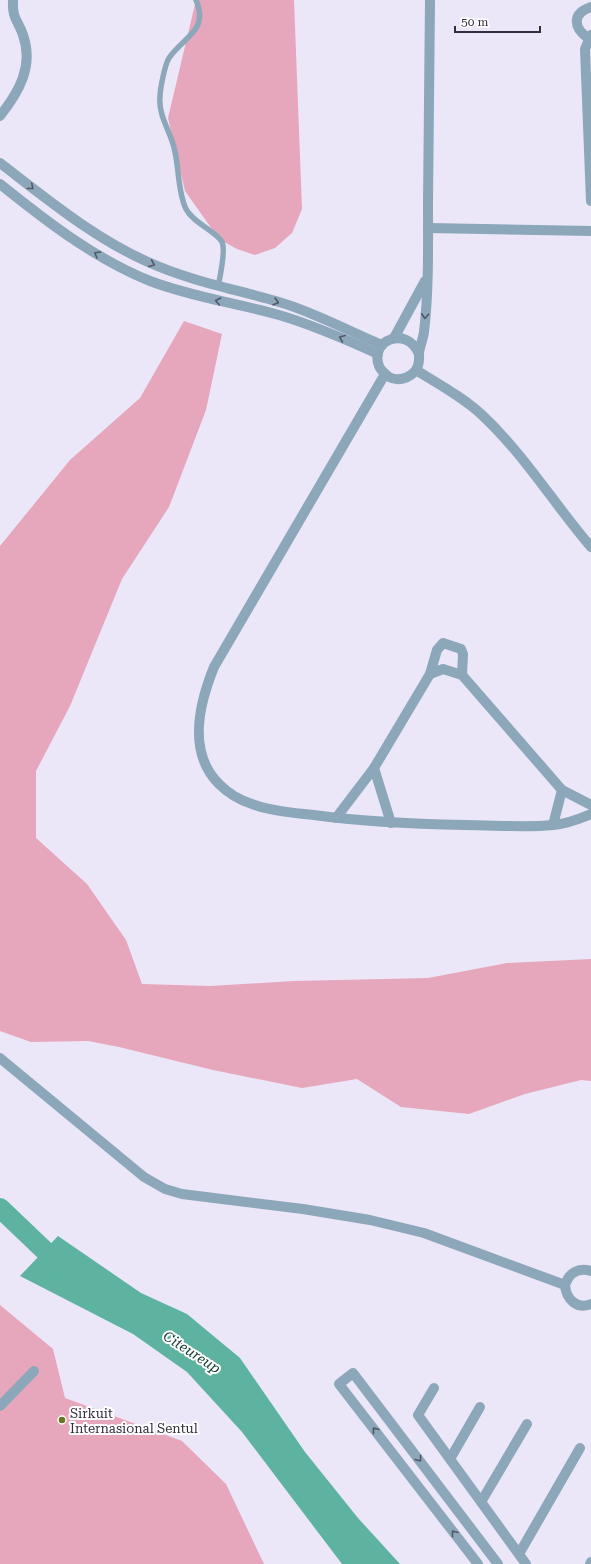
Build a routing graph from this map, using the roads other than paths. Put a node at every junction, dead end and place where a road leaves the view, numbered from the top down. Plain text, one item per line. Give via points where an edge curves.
1 (13, 0) edge
2 (196, 0) edge
3 (430, 0) edge
4 (591, 7) edge
5 (590, 37) edge
6 (0, 116) edge
7 (0, 163) edge
8 (0, 184) edge
9 (591, 202) edge
10 (428, 228) junction
11 (591, 231) edge
12 (427, 278) junction
13 (218, 287) junction
14 (394, 338) junction
15 (380, 350) junction
16 (419, 354) junction
17 (416, 370) junction
18 (385, 374) junction
19 (591, 547) edge
20 (430, 674) junction
21 (462, 675) junction
22 (374, 768) junction
23 (562, 790) junction
24 (591, 805) edge
25 (591, 814) edge
26 (336, 818) junction
27 (391, 824) junction
28 (553, 825) junction
29 (0, 1058) edge
30 (590, 1269) edge
31 (565, 1285) junction
32 (591, 1304) edge
33 (34, 1371) dead end
34 (434, 1388) dead end
35 (0, 1406) edge
36 (480, 1407) dead end
37 (527, 1424) dead end
38 (580, 1448) dead end
39 (450, 1459) junction
40 (481, 1502) junction
41 (519, 1554) junction
42 (478, 1564) edge
43 (498, 1564) edge
44 (526, 1564) edge

1 - 6 street via 14,18 25,42 25,76
2 - 13 lane via 201,13 196,28 168,59 160,97 163,120 175,150 186,209 194,219 222,241
3 - 10 street
4 - 5 street via 580,14 576,22 578,29
5 - 9 street via 585,49
7 -> 13 street via 51,203 110,242 147,262
15 -> 8 street via 291,319 207,299 150,281 92,251
10 - 11 street
10 - 12 street
12 - 14 street
12 -> 16 street via 424,332
13 -> 15 street via 291,306
14 - 15 street
14 - 16 street via 410,340
15 - 18 street via 378,361
16 - 17 street via 420,362
17 - 18 street via 410,376 401,379 392,379
17 - 19 street via 481,414 504,436 563,515
18 - 26 street via 227,640 204,691 199,714 203,758 217,782 227,792 252,804 278,811
20 - 21 street via 443,669
20 - 21 street via 437,650 443,643 461,649
20 - 22 street
21 - 23 street
22 - 26 street
22 - 27 street
23 - 24 street
23 - 28 street
25 - 28 street
26 - 27 street
27 - 28 street
29 - 31 street via 144,1176 166,1189 203,1198 370,1220 424,1233
30 - 31 street via 571,1274
31 - 32 street via 568,1298 574,1303 580,1306
33 - 35 street
34 - 39 street via 418,1415
36 - 39 street
37 - 40 street
38 - 41 street
39 - 40 street
40 - 41 street
41 - 44 street
42 -> 43 street via 339,1384 353,1373

